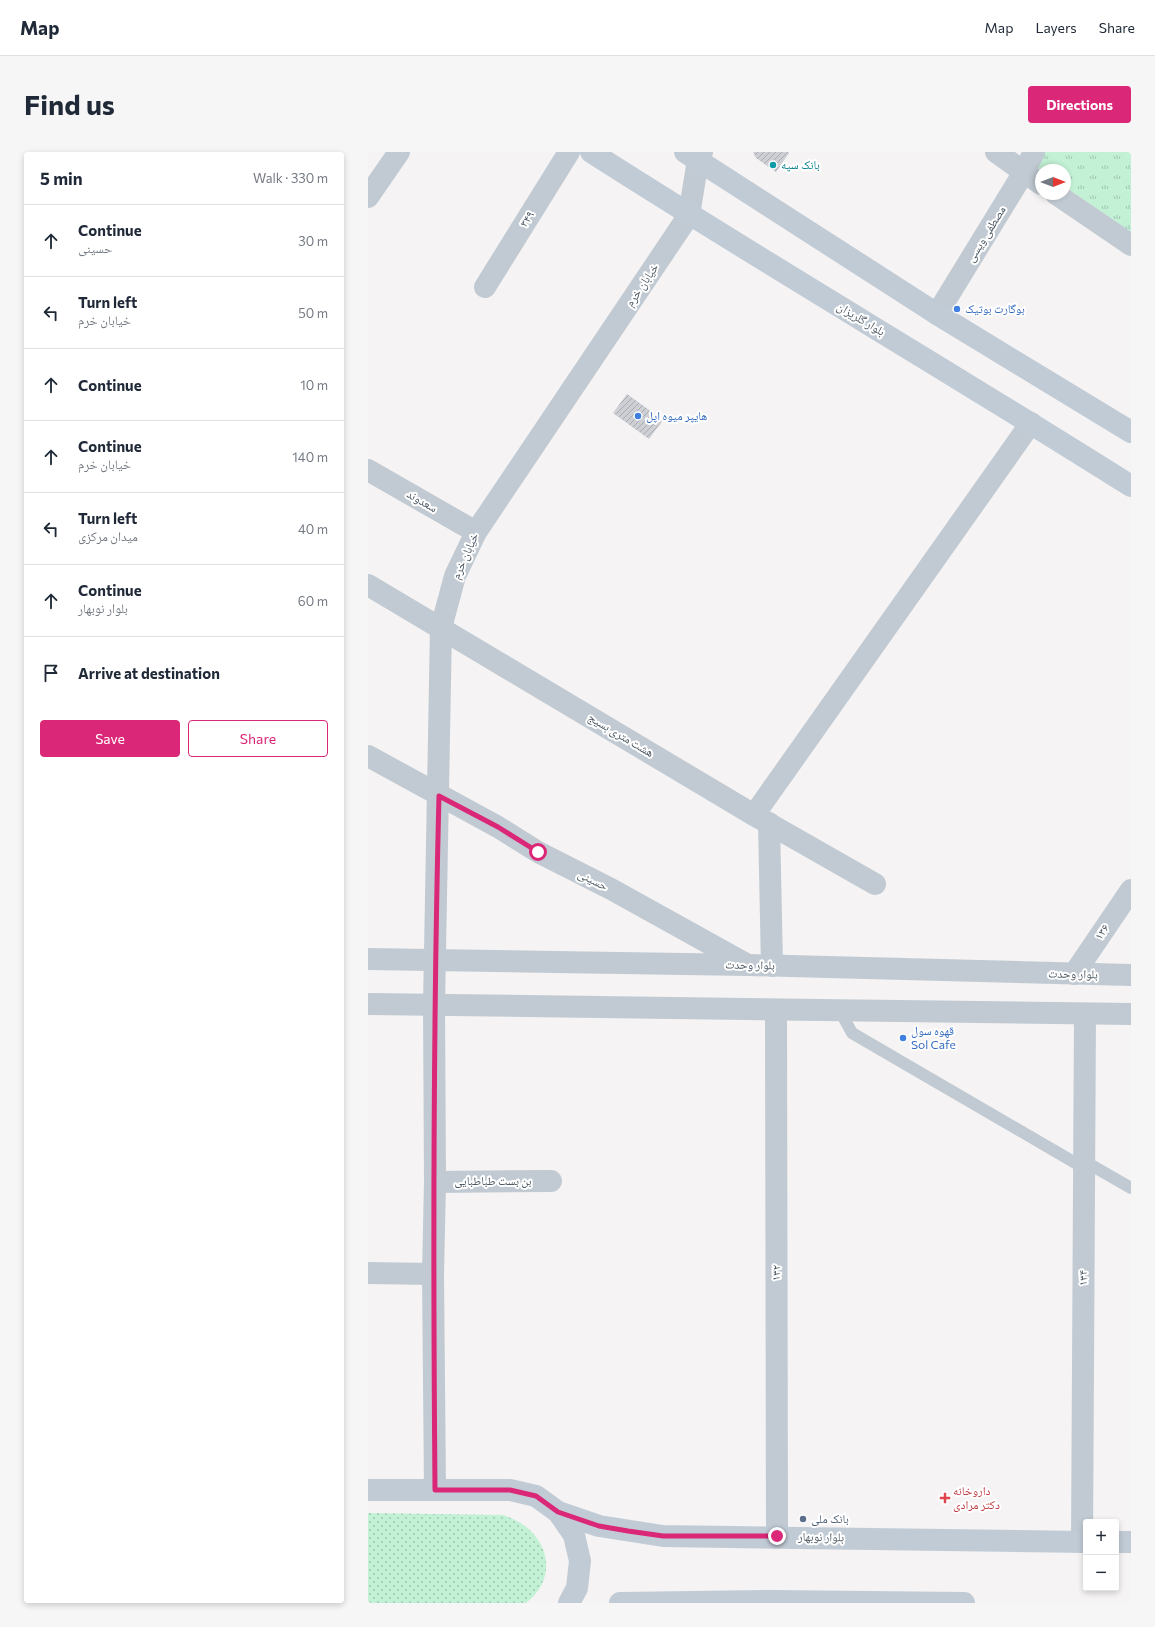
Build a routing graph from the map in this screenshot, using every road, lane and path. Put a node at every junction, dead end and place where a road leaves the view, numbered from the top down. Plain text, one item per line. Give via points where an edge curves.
1 (399, 152) edge
2 (569, 152) edge
3 (591, 152) edge
4 (996, 152) edge
5 (1034, 152) edge
6 (695, 155) edge
7 (1032, 178) edge
8 (368, 197) edge
9 (1065, 200) edge
10 (689, 215) junction
11 (1131, 245) edge
12 (485, 287) dead end
13 (937, 314) junction
14 (1031, 423) junction
15 (1131, 432) edge
16 (368, 470) edge
17 (1131, 486) edge
18 (476, 532) junction
19 (368, 585) edge
20 (441, 628) junction
21 (368, 756) edge
22 (439, 796) junction
23 (762, 819) junction
24 (875, 884) dead end
25 (1131, 890) edge
26 (368, 959) edge
27 (435, 960) junction
28 (748, 965) junction
29 (772, 966) junction
30 (1074, 974) junction
31 (1131, 975) edge
32 (368, 1004) edge
33 (434, 1005) junction
34 (776, 1010) junction
35 (840, 1011) junction
36 (1085, 1014) junction
37 (1131, 1014) edge
38 (1084, 1165) junction
39 (551, 1181) dead end
40 (435, 1182) junction
41 (1131, 1188) edge
42 (368, 1273) edge
43 (433, 1274) junction
44 (368, 1490) edge
45 (435, 1490) junction
46 (558, 1512) junction
47 (1084, 1519) edge
48 (777, 1536) junction
49 (1083, 1542) edge
50 (1119, 1542) edge
51 (1131, 1542) edge
52 (771, 1602) edge
53 (569, 1603) edge
54 (620, 1603) edge
55 (964, 1603) edge

1 - 8 street
2 - 12 street, ۳۴۹
3 - 10 main road, بلوار گلریزان
4 - 7 street
5 - 7 street, مصطفی ویسی
6 - 10 street
6 - 13 main road
7 - 13 street, مصطفی ویسی
9 - 11 street
10 - 14 main road, بلوار گلریزان
10 - 18 street, خیابان خرم
13 - 15 main road
14 - 17 main road, بلوار گلریزان
14 - 23 street
16 - 18 street, سعدوند
18 - 20 street, خیابان خرم via 455,576
19 - 20 street, هشت متری بسیج
20 - 22 street, خیابان خرم
20 - 23 street, هشت متری بسیج
21 - 22 street, حسینی
22 - 27 street, خیابان خرم
22 - 28 street, حسینی
23 - 24 street, هشت متری بسیج
23 - 29 street
25 - 30 street, ۱۳۶
26 - 27 street, بلوار وحدت
27 - 28 street, بلوار وحدت
27 - 33 street, خیابان خرم
28 - 29 street, بلوار وحدت
29 - 30 street, بلوار وحدت
30 - 31 street, بلوار وحدت
32 - 33 street
33 - 34 street
33 - 40 street
34 - 35 street
34 - 48 street, ۱۳۲
35 - 36 street
35 - 38 lane via 852,1033
36 - 37 street
36 - 38 street, ۱۳۴
38 - 41 lane
38 - 47 street, ۱۳۴
39 - 40 street, بن بست طباطبایی
40 - 43 street
42 - 43 street
43 - 45 street
44 - 45 main road
45 - 46 main road via 510,1490 536,1496
46 - 48 main road, بلوار نوبهار via 599,1526 663,1536
46 - 53 main road via 574,1535 580,1561 577,1588
48 - 49 main road, بلوار نوبهار
50 - 51 main road
52 - 54 main road
52 - 55 main road

